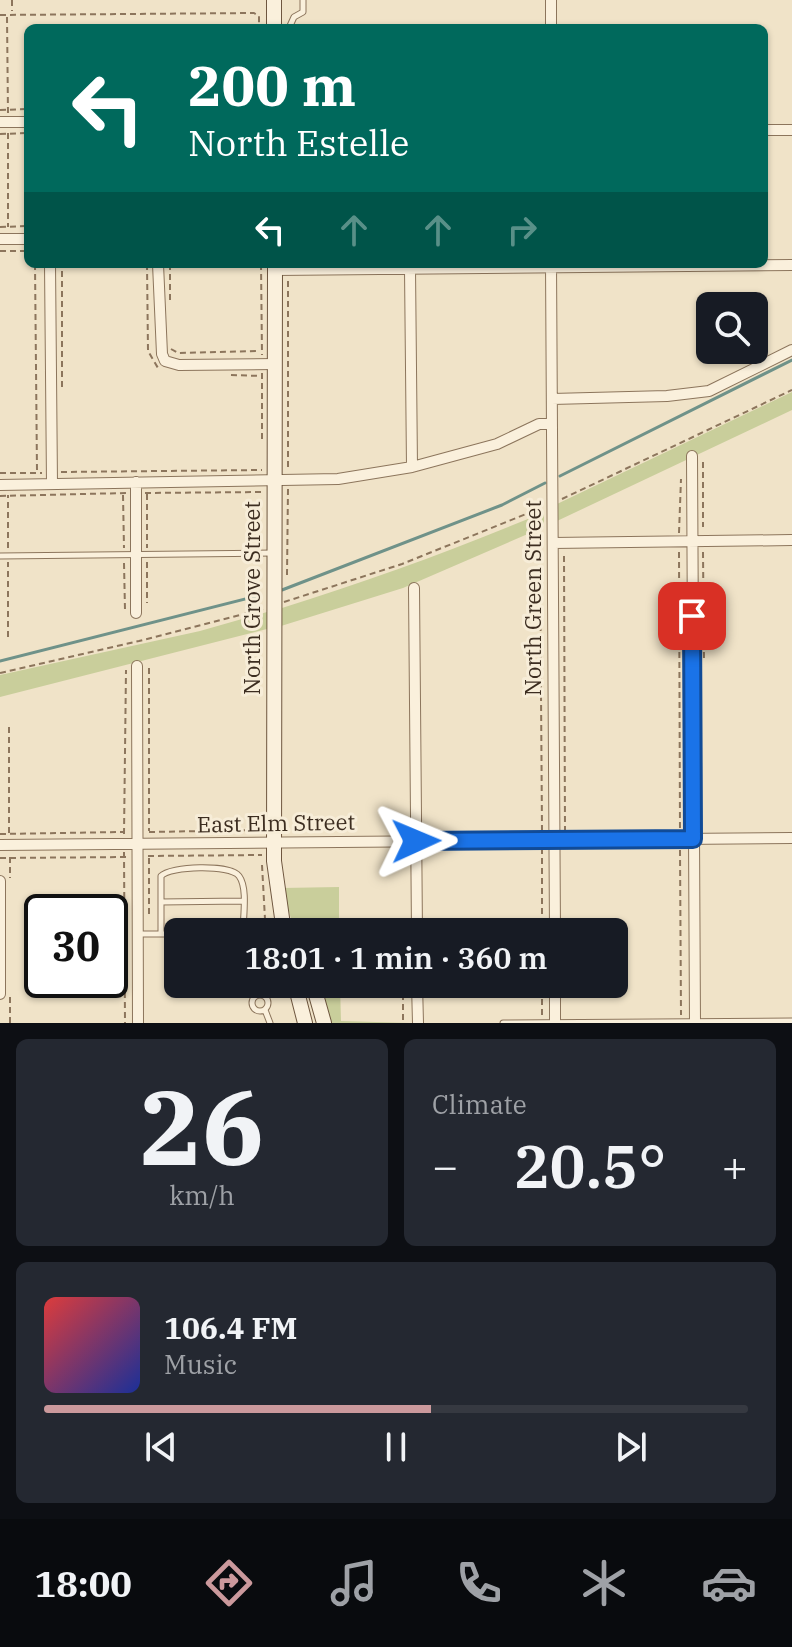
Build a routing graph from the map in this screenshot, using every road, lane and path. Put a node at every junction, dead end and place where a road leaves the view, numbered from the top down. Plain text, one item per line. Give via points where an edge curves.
1 (12, 0) edge
2 (274, 0) edge
3 (303, 0) edge
4 (551, 0) edge
5 (12, 11) dead end
6 (0, 15) edge
7 (259, 24) edge
8 (274, 24) edge
9 (291, 24) edge
10 (551, 24) edge
11 (24, 109) edge
12 (0, 110) edge
13 (0, 122) edge
14 (24, 122) edge
15 (768, 130) edge
16 (792, 130) edge
17 (24, 133) edge
18 (0, 134) edge
19 (24, 226) edge
20 (0, 227) edge
21 (0, 239) edge
22 (24, 239) edge
23 (0, 251) edge
24 (24, 251) edge
25 (768, 265) edge
26 (792, 265) edge
27 (35, 268) edge
28 (50, 268) edge
29 (62, 268) edge
30 (147, 268) edge
31 (158, 268) edge
32 (170, 268) edge
33 (275, 268) edge
34 (342, 268) edge
35 (457, 268) edge
36 (551, 268) edge
37 (410, 269) junction
38 (170, 307) dead end
39 (171, 349) dead end
40 (792, 350) edge
41 (262, 351) dead end
42 (276, 364) junction
43 (160, 370) dead end
44 (231, 375) dead end
45 (262, 376) dead end
46 (792, 390) edge
47 (62, 398) dead end
48 (552, 399) junction
49 (552, 424) junction
50 (692, 456) dead end
51 (703, 462) dead end
52 (412, 467) junction
53 (0, 473) edge
54 (38, 473) junction
55 (52, 478) junction
56 (681, 479) dead end
57 (274, 481) junction
58 (0, 485) edge
59 (136, 488) junction
60 (8, 495) junction
61 (0, 496) edge
62 (552, 503) junction
63 (703, 527) dead end
64 (679, 528) dead end
65 (792, 540) edge
66 (692, 541) junction
67 (553, 543) junction
68 (679, 552) dead end
69 (274, 553) junction
70 (136, 554) junction
71 (540, 555) dead end
72 (0, 556) edge
73 (8, 556) junction
74 (564, 556) dead end
75 (414, 588) dead end
76 (274, 606) junction
77 (136, 613) dead end
78 (8, 637) dead end
79 (143, 667) joint
80 (0, 673) edge
81 (9, 727) dead end
82 (792, 838) edge
83 (680, 839) junction
84 (693, 839) junction
85 (542, 840) junction
86 (560, 840) junction
87 (416, 841) junction
88 (274, 843) junction
89 (143, 844) junction
90 (5, 845) edge
91 (5, 885) edge
92 (242, 901) junction
93 (161, 902) junction
94 (149, 918) dead end
95 (243, 918) edge
96 (282, 918) edge
97 (417, 918) edge
98 (542, 918) edge
99 (556, 918) edge
100 (137, 934) junction
101 (161, 934) joint
102 (5, 994) edge
103 (254, 998) edge
104 (263, 998) edge
105 (299, 998) edge
106 (317, 998) edge
107 (403, 998) edge
108 (417, 998) edge
109 (542, 998) edge
110 (555, 998) edge
111 (265, 1010) junction
112 (792, 1021) edge
113 (10, 1023) edge
114 (138, 1023) edge
115 (270, 1023) edge
116 (305, 1023) edge
117 (324, 1023) edge
118 (403, 1023) edge
119 (418, 1023) edge
120 (503, 1023) edge
121 (542, 1023) edge
122 (555, 1023) edge
123 (649, 1023) edge
124 (681, 1023) edge
125 (695, 1023) edge

1 - 5 path
2 - 8 street
3 - 9 lane via 303,12
4 - 10 street
6 - 7 path via 254,13
11 - 12 path
13 - 14 street
15 - 16 street
17 - 18 path
19 - 20 path
21 - 22 street
23 - 24 path
25 - 26 street
27 - 54 path
28 - 55 street
29 - 47 path
30 - 43 path via 148,351
31 - 42 street via 165,361
32 - 38 path
33 - 42 street, North Grove Street
34 - 37 street
35 - 37 street
36 - 48 street, North Green Street
37 - 52 street
39 - 41 path
40 - 48 street via 709,391
42 - 57 street, North Grove Street
44 - 45 path
46 - 62 path
48 - 49 street, North Green Street
49 - 52 street
49 - 62 street, North Green Street
50 - 66 street
51 - 63 path
52 - 57 street via 338,479
53 - 54 path
54 - 55 path
55 - 57 path
55 - 58 street
55 - 59 street
56 - 64 path
57 - 59 street
57 - 59 path
57 - 69 street, North Grove Street
59 - 60 path
59 - 70 street
60 - 61 path
60 - 73 path
62 - 67 street, North Green Street
62 - 76 path via 402,564
65 - 66 street
66 - 67 street
66 - 84 street
67 - 86 street, North Green Street
68 - 83 path
69 - 70 lane
69 - 76 street, North Grove Street
70 - 73 lane
70 - 77 street
71 - 85 path
72 - 73 lane
73 - 78 path
74 - 86 path
75 - 87 street
76 - 80 path
76 - 88 street, North Grove Street
79 - 89 street
79 - 89 path
81 - 90 path
82 - 84 street, East Elm Street
83 - 84 street, East Elm Street
83 - 86 street, East Elm Street
83 - 124 path
84 - 125 street
85 - 86 street, East Elm Street
85 - 87 street, East Elm Street
85 - 98 path
86 - 99 street, North Green Street
87 - 88 street, East Elm Street
87 - 97 street
88 - 89 street, East Elm Street
88 - 96 street, North Grove Street
89 - 90 street, East Elm Street
89 - 94 path
89 - 100 street
90 - 91 path
91 - 102 street
92 - 93 lane
92 - 93 lane via 242,883 227,869 173,869 161,876
92 - 95 lane
93 - 101 lane
100 - 101 lane
100 - 114 street
102 - 113 path
103 - 111 lane via 253,1008
104 - 111 lane
105 - 116 street
106 - 117 street
107 - 118 path
108 - 119 street
109 - 121 path
110 - 122 street
111 - 115 lane
112 - 125 lane
120 - 121 lane
121 - 122 lane
122 - 123 lane
123 - 124 lane
124 - 125 lane

